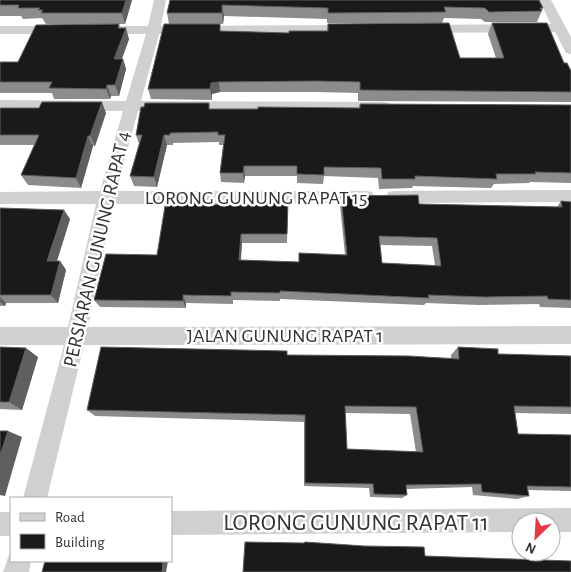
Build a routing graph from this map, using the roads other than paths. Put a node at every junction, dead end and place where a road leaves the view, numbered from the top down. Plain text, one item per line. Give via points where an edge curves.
1 (160, 0) edge
2 (545, 0) edge
3 (560, 28) junction
4 (362, 29) edge
5 (411, 29) edge
6 (0, 30) edge
7 (153, 30) junction
8 (571, 50) edge
9 (0, 105) edge
10 (131, 105) junction
11 (401, 108) edge
12 (571, 196) edge
13 (0, 198) edge
14 (106, 198) junction
15 (571, 335) edge
16 (0, 336) edge
17 (76, 336) junction
18 (35, 497) edge
19 (571, 520) edge
20 (172, 523) edge

1 - 7 street, PERSIARAN GUNUNG RAPAT 4
2 - 3 street
3 - 5 street
3 - 8 street
4 - 7 street
6 - 7 street
7 - 10 street, PERSIARAN GUNUNG RAPAT 4
9 - 10 street
10 - 11 street
10 - 14 street, PERSIARAN GUNUNG RAPAT 4
12 - 14 street, LORONG GUNUNG RAPAT 15
13 - 14 street, LORONG GUNUNG RAPAT 15
14 - 17 street, PERSIARAN GUNUNG RAPAT 4
15 - 17 street, JALAN GUNUNG RAPAT 1
16 - 17 street, JALAN GUNUNG RAPAT 1
17 - 18 street, PERSIARAN GUNUNG RAPAT 4
19 - 20 street, LORONG GUNUNG RAPAT 11

